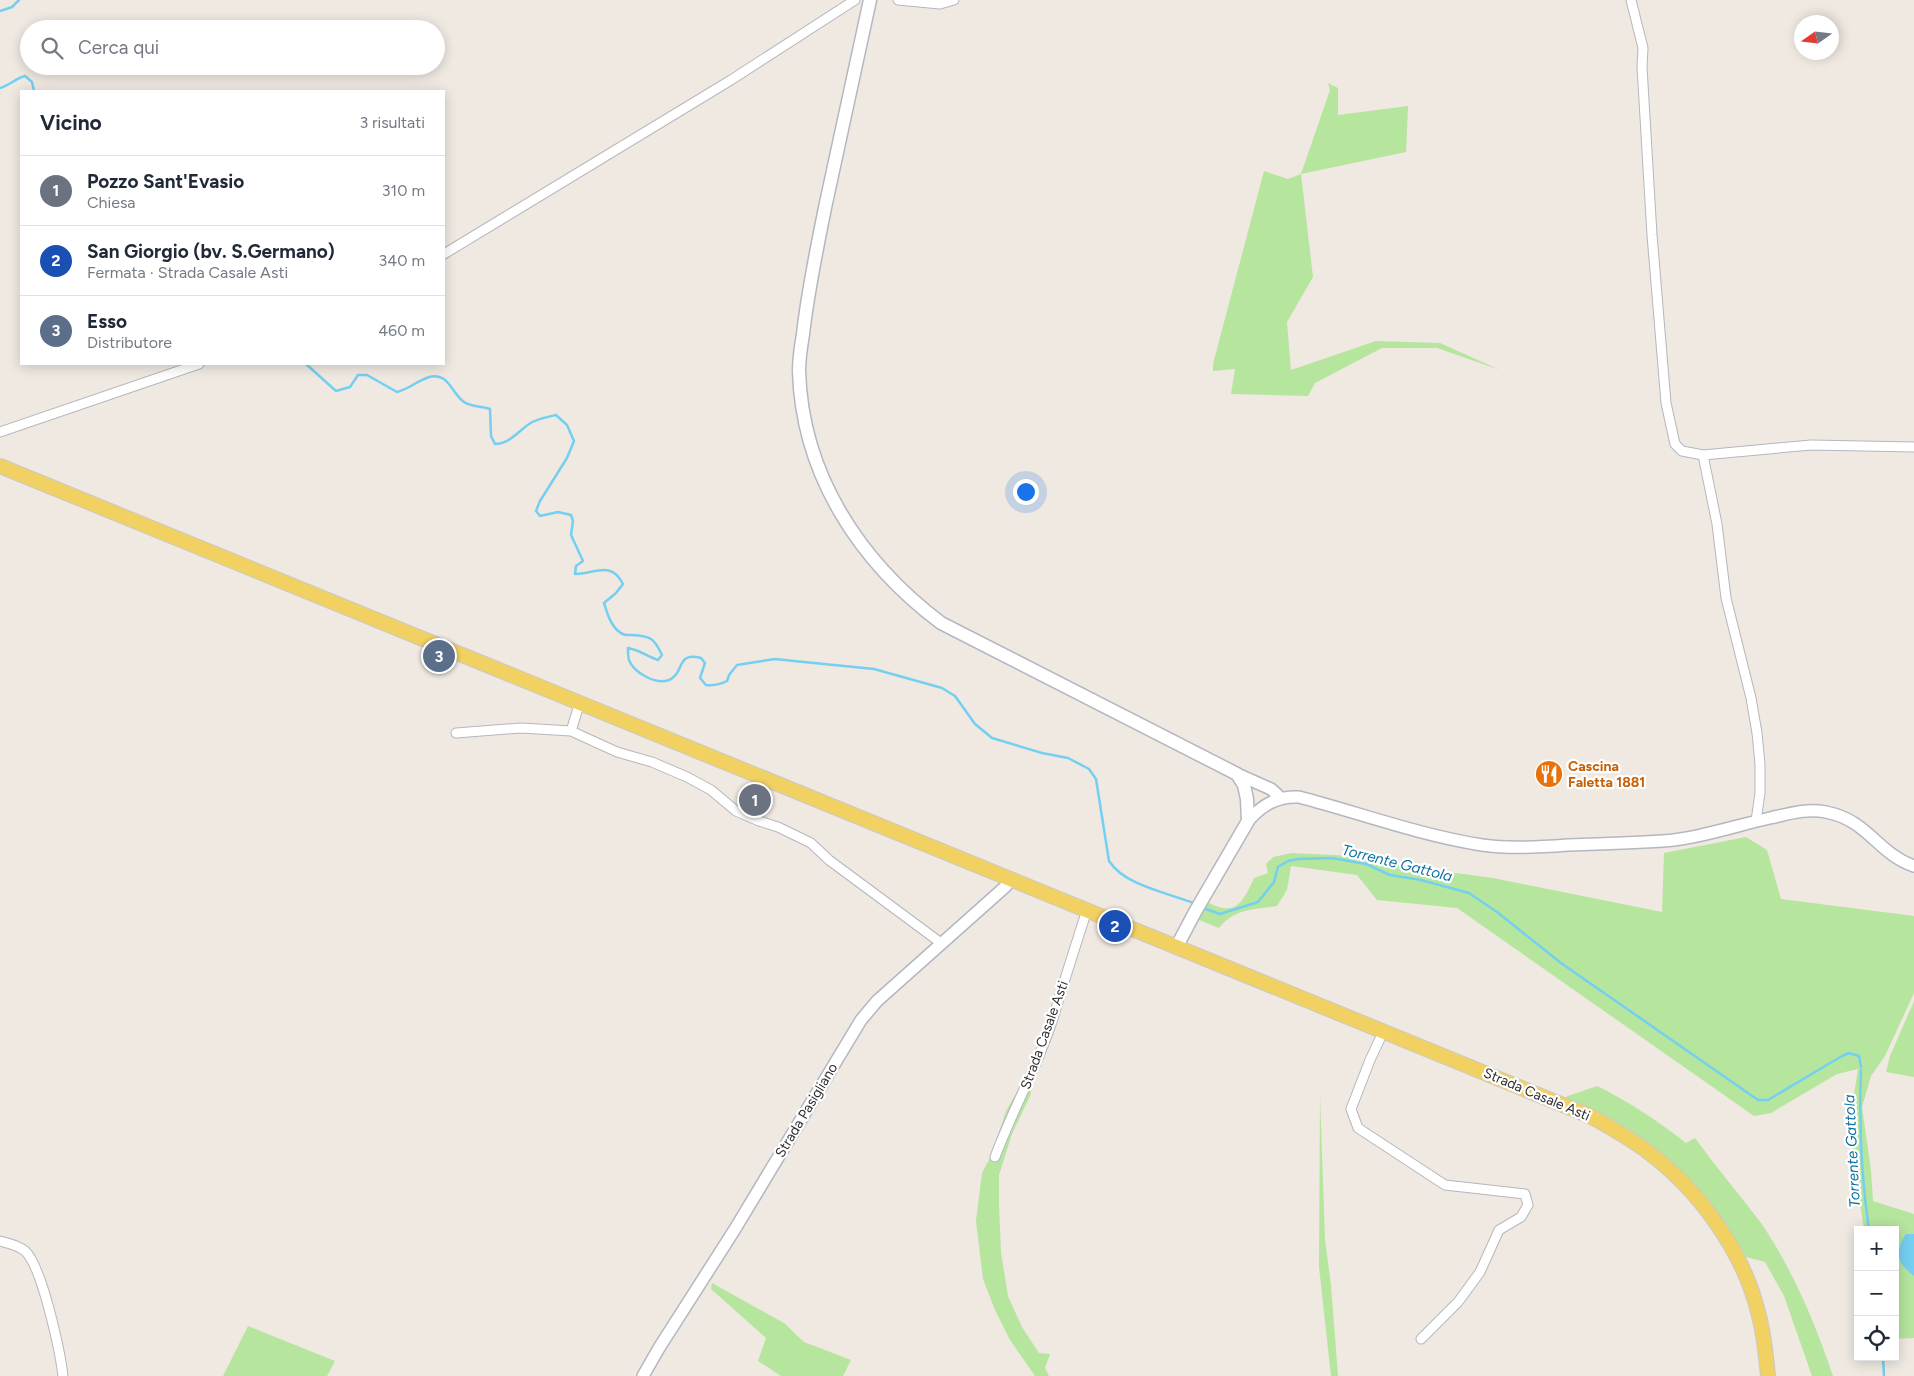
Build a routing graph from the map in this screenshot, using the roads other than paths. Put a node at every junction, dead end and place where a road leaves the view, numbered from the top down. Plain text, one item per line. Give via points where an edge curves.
1 (854, 0) edge
2 (870, 0) edge
3 (898, 0) edge
4 (954, 0) edge
5 (1631, 0) edge
6 (445, 253) edge
7 (196, 365) edge
8 (0, 432) edge
9 (1914, 447) edge
10 (1702, 455) junction
11 (0, 466) edge
12 (580, 702) junction
13 (571, 731) junction
14 (456, 733) dead end
15 (1237, 774) junction
16 (1281, 798) junction
17 (1248, 821) junction
18 (1756, 821) junction
19 (1914, 866) edge
20 (1011, 880) junction
21 (1086, 910) junction
22 (941, 943) junction
23 (1177, 946) junction
24 (1384, 1030) junction
25 (995, 1157) dead end
26 (0, 1241) edge
27 (1421, 1339) dead end
28 (63, 1376) edge
29 (643, 1376) edge
30 (1768, 1376) edge

1 - 6 street via 730,80
2 - 15 main road via 807,299 799,370 803,411 827,490 872,560 919,606 941,622
3 - 4 street via 940,4
5 - 10 street via 1643,48 1652,235 1666,403 1675,444 1682,451
7 - 8 street
9 - 10 street via 1811,445
10 - 18 street via 1717,524 1726,598 1757,734 1760,793
11 - 12 main road, Strada Casale Asti
12 - 13 street
12 - 20 main road, Strada Casale Asti
13 - 14 street via 521,728
13 - 22 street via 617,752 688,777 711,790 736,811 811,843
15 - 16 street via 1271,789
15 - 17 main road via 1244,785
16 - 17 street via 1264,806
16 - 18 street via 1308,799 1442,838 1518,847 1694,838
17 - 23 main road
18 - 19 street via 1802,811 1823,811 1843,816 1862,827 1890,854
20 - 21 main road, Strada Casale Asti
20 - 22 street, Strada Pasigliano
21 - 23 main road, Strada Casale Asti
21 - 25 street, Strada Casale Asti via 1055,1012
22 - 29 street, Strada Pasigliano via 877,1001 850,1035 734,1232
23 - 24 main road, Strada Casale Asti
24 - 27 street via 1351,1110 1358,1128 1445,1185 1525,1194 1528,1205 1520,1217 1499,1230 1480,1272 1458,1302
24 - 30 main road, Strada Casale Asti via 1590,1116 1622,1134 1676,1176 1719,1227 1748,1281 1765,1341
26 - 28 street via 25,1251 35,1266

